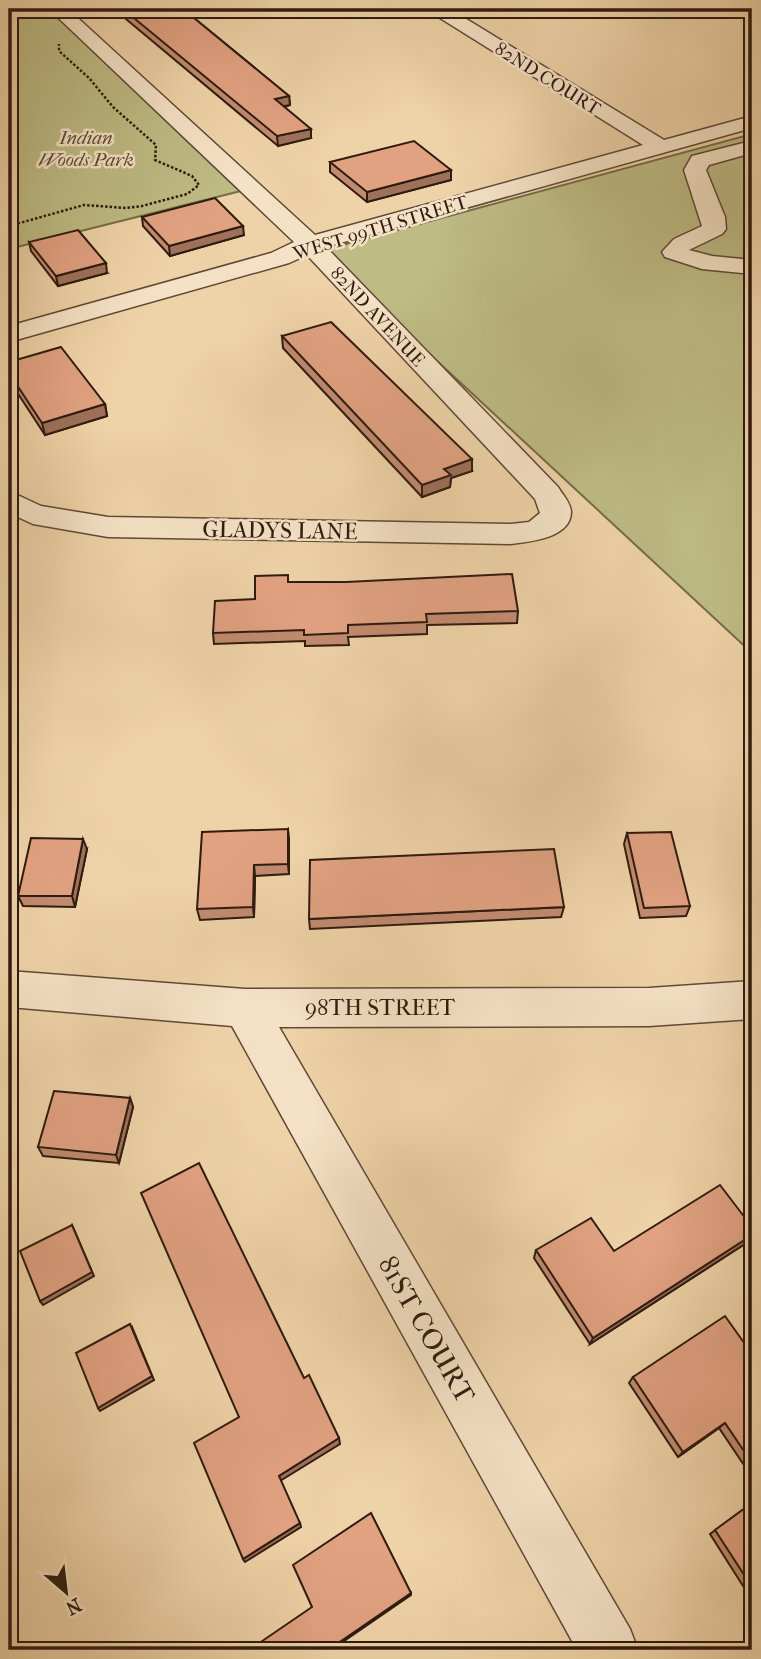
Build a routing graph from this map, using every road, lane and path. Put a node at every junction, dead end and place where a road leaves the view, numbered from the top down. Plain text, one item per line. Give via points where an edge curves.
1 (58, 9) edge
2 (480, 12) dead end
3 (446, 14) edge
4 (61, 37) dead end
5 (752, 122) edge
6 (659, 146) junction
7 (752, 146) edge
8 (9, 226) edge
9 (310, 244) junction
10 (752, 267) edge
11 (9, 334) edge
12 (9, 500) edge
13 (553, 521) joint
14 (9, 989) edge
15 (752, 1000) edge
16 (245, 1007) junction
17 (609, 1650) edge

1 - 9 street, 82ND AVENUE
2 - 3 street
3 - 6 street, 82ND COURT
4 - 8 path via 59,51 156,145 155,160 192,176 198,185 187,194 142,206 84,205
5 - 6 street, WEST 99TH STREET
6 - 9 street, WEST 99TH STREET
7 - 10 street via 700,161 695,170 714,229 674,252 700,264
9 - 11 street, WEST 99TH STREET via 280,258
9 - 13 street, 82ND AVENUE via 547,494 557,512
12 - 13 street, GLADYS LANE via 33,514 108,527 510,534 541,529
14 - 16 street, 98TH STREET
15 - 16 street, 98TH STREET via 649,1007
16 - 17 street, 81ST COURT

